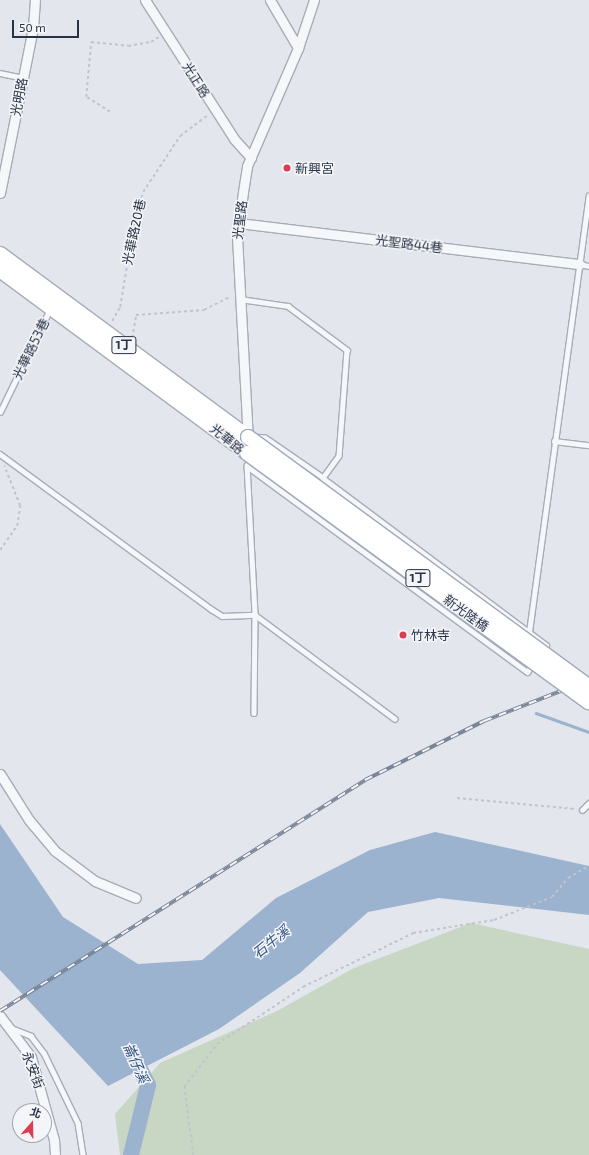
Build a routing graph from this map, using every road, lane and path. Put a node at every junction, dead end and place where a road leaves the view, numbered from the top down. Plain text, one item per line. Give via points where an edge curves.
1 (35, 0) edge
2 (145, 0) edge
3 (270, 0) edge
4 (314, 0) edge
5 (166, 32) junction
6 (298, 48) junction
7 (0, 73) edge
8 (23, 78) junction
9 (215, 110) junction
10 (110, 112) dead end
11 (251, 158) junction
12 (0, 193) edge
13 (589, 196) edge
14 (239, 223) junction
15 (0, 254) edge
16 (584, 265) edge
17 (0, 270) edge
18 (238, 296) junction
19 (51, 307) junction
20 (80, 321) junction
21 (106, 332) junction
22 (130, 349) junction
23 (0, 412) edge
24 (248, 437) junction
25 (554, 442) junction
26 (589, 446) edge
27 (0, 454) edge
28 (247, 459) junction
29 (4, 464) dead end
30 (323, 478) junction
31 (0, 550) edge
32 (255, 615) junction
33 (529, 632) junction
34 (589, 687) edge
35 (589, 702) edge
36 (254, 713) dead end
37 (395, 719) dead end
38 (0, 774) edge
39 (457, 798) dead end
40 (589, 803) edge
41 (582, 810) joint
42 (589, 866) edge
43 (136, 898) dead end
44 (0, 1016) edge
45 (9, 1027) junction
46 (55, 1155) edge
47 (83, 1155) edge
48 (193, 1155) edge

1 - 8 street, 光明路
2 - 5 street, 光正路
3 - 6 street
4 - 6 street, 光聖路
5 - 9 street, 光正路
5 - 10 path via 151,42 128,46 91,42 86,97
6 - 11 street, 光聖路
7 - 8 lane
8 - 12 street, 光明路
9 - 11 street, 光正路
9 - 21 path, 光華路20巷 via 180,136 143,192 133,227 120,307
11 - 14 street, 光聖路
13 - 16 lane
14 - 16 street, 光聖路44巷
14 - 18 street, 光聖路
15 - 20 main road, 光華路 / 1丁
16 - 25 lane
17 - 19 main road, 光華路 / 1丁
18 - 22 path via 204,310 136,315
18 - 24 street, 光聖路
18 - 30 lane via 288,306 347,350 339,456
19 - 20 main road, 光華路 / 1丁
19 - 23 lane, 光華路53巷
20 - 21 main road, 光華路 / 1丁
20 - 28 main road, 光華路 / 1丁
21 - 22 main road, 光華路 / 1丁
22 - 24 main road, 光華路 / 1丁
24 - 28 street, 光聖路
24 - 30 lane via 265,438
24 - 34 main road, 新光陸橋 / 1丁, bridge
25 - 26 lane
25 - 33 lane
27 - 32 lane via 222,616
28 - 32 lane, 光華路
28 - 33 lane via 527,672 546,645
28 - 35 main road, 新光陸橋 / 1丁, bridge
29 - 31 path via 14,483 20,506 17,526
30 - 33 lane
32 - 36 lane, 光華路
32 - 37 lane
38 - 43 street via 29,820 55,851 95,881
39 - 41 path
40 - 41 lane
42 - 48 path via 568,878 552,897 494,920 414,933 303,987 217,1044 184,1087
44 - 45 street, 永安街
45 - 46 street, 永安街 via 31,1057 54,1140
45 - 47 lane via 31,1036 48,1059 78,1123

